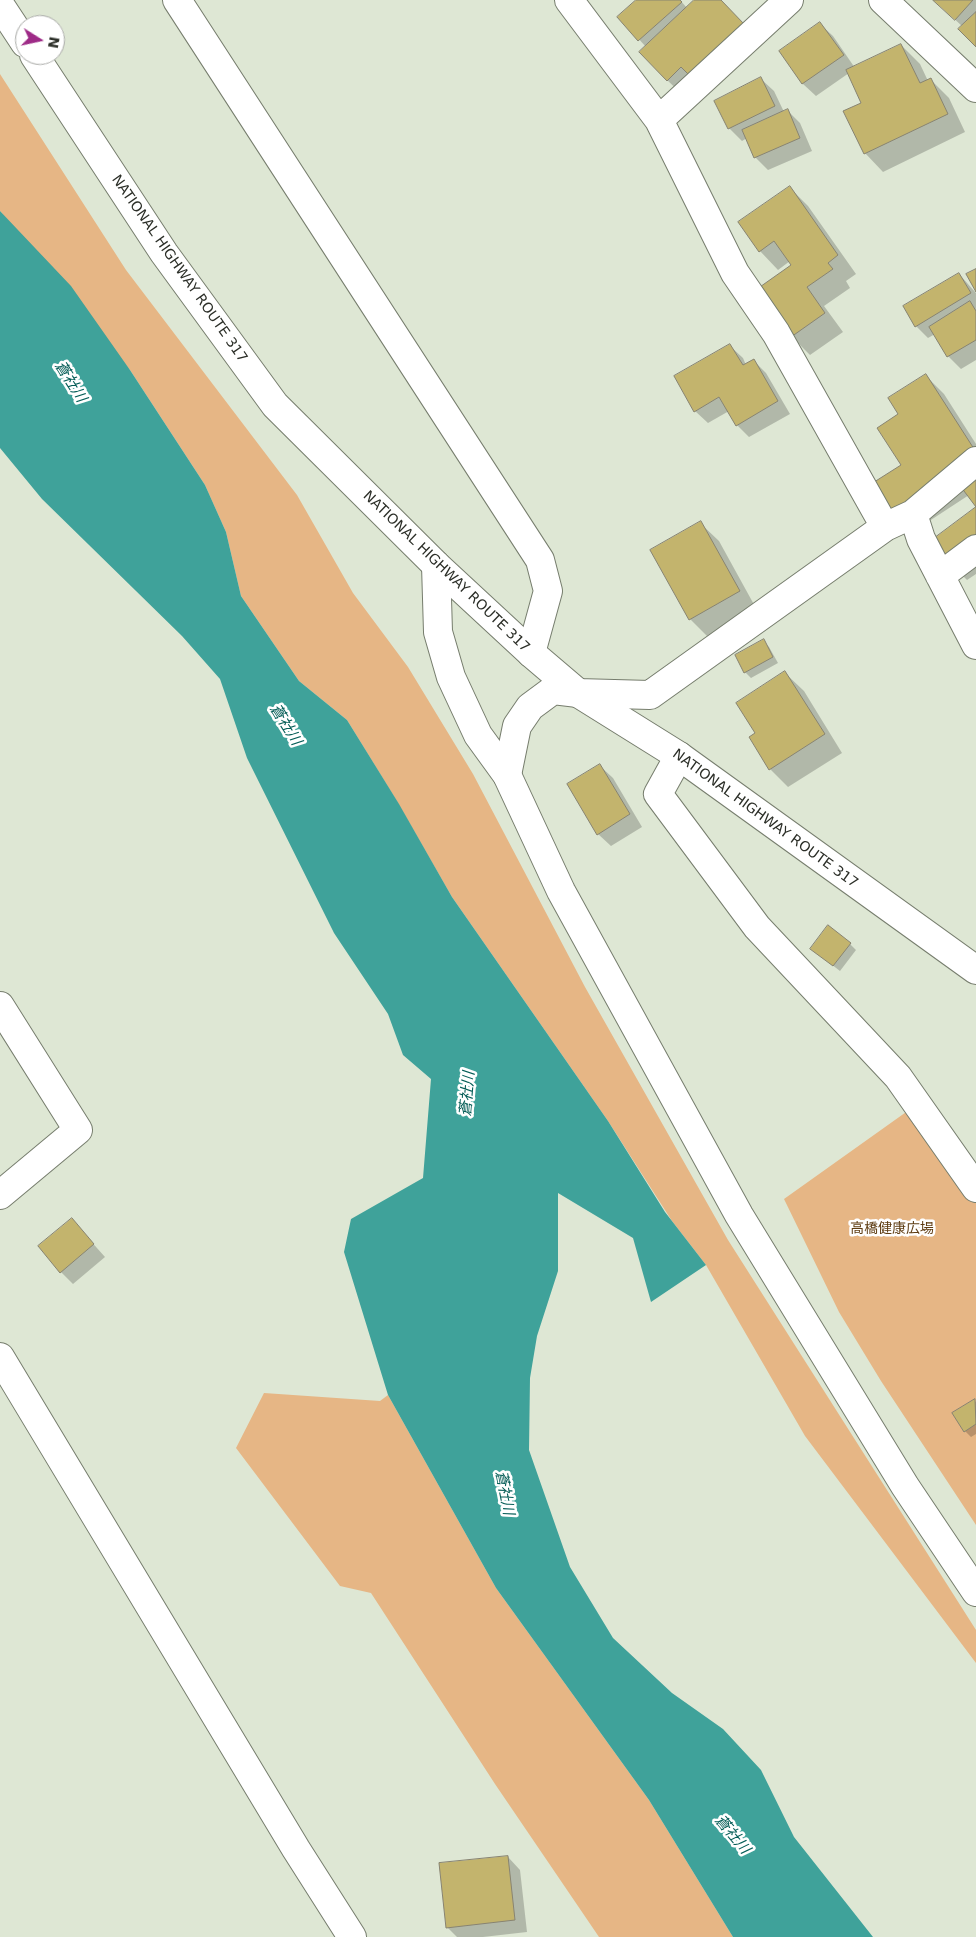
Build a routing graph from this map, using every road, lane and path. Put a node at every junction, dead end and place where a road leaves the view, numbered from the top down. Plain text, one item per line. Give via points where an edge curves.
1 (177, 0) edge
2 (569, 0) edge
3 (789, 0) edge
4 (883, 0) edge
5 (0, 5) edge
6 (15, 27) edge
7 (41, 65) edge
8 (976, 88) edge
9 (658, 120) junction
10 (976, 461) edge
11 (913, 514) junction
12 (885, 526) junction
13 (976, 549) edge
14 (436, 565) junction
15 (940, 576) junction
16 (976, 645) edge
17 (531, 653) junction
18 (578, 693) junction
19 (679, 756) junction
20 (507, 775) junction
21 (976, 970) edge
22 (0, 1006) edge
23 (976, 1188) edge
24 (0, 1195) edge
25 (0, 1357) edge
26 (976, 1592) edge
27 (352, 1937) edge

1 - 17 main road via 540,560 548,591
2 - 9 main road
3 - 9 main road
4 - 8 main road
5 - 6 main road
7 - 14 main road, NATIONAL HIGHWAY ROUTE 317 via 164,253 275,405
9 - 12 main road via 735,273 776,332
10 - 11 main road
11 - 12 main road
11 - 15 main road via 921,539
12 - 18 main road via 650,695
13 - 15 main road
14 - 17 main road, NATIONAL HIGHWAY ROUTE 317
14 - 20 main road via 438,632 451,677 478,735
15 - 16 main road
17 - 18 main road, NATIONAL HIGHWAY ROUTE 317
18 - 19 main road, NATIONAL HIGHWAY ROUTE 317
18 - 20 main road via 553,690 530,707 517,726
19 - 21 main road, NATIONAL HIGHWAY ROUTE 317
19 - 23 main road via 658,794 758,927 898,1077
20 - 26 main road via 561,891 739,1215 904,1486
22 - 24 main road via 78,1130
25 - 27 main road

